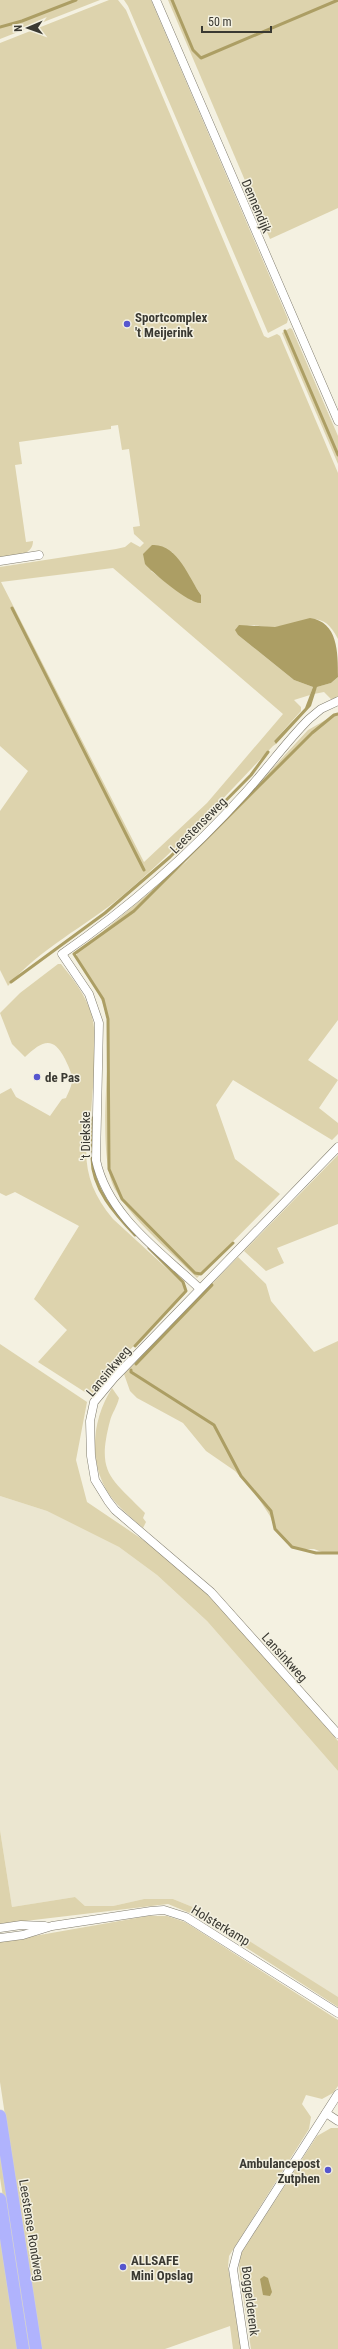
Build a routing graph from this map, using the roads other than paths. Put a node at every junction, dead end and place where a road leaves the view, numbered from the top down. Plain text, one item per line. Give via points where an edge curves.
1 (156, 0) edge
2 (338, 421) edge
3 (39, 555) dead end
4 (0, 561) edge
5 (338, 701) edge
6 (62, 954) joint
7 (338, 1147) edge
8 (199, 1288) junction
9 (338, 1734) edge
10 (52, 1926) junction
11 (0, 1928) edge
12 (0, 1938) edge
13 (338, 2013) edge
14 (338, 2094) edge
15 (326, 2113) junction
16 (0, 2116) edge
17 (338, 2121) edge
18 (0, 2199) edge
19 (23, 2349) edge
20 (36, 2349) edge
21 (245, 2349) edge

1 - 2 street, Dennendijk
3 - 4 street
5 - 6 street, Leestenseweg via 308,719 244,794 172,867 110,921
6 - 8 street, 't Diekske via 89,994 98,1018 100,1047 96,1160 102,1182 110,1200 123,1217
7 - 8 street, Lansinkweg
8 - 9 street, Lansinkweg via 94,1402 90,1435 95,1480 115,1510 211,1592
10 - 11 street, Holsterkamp via 21,1925
10 - 12 street, Holsterkamp via 23,1935
10 - 13 street, Holsterkamp via 151,1911 175,1912
14 - 15 street, Boggelderenk
15 - 17 street
15 - 21 street, Boggelderenk via 234,2260
16 - 20 main road, Leestense Rondweg
18 - 19 main road, Leestense Rondweg

